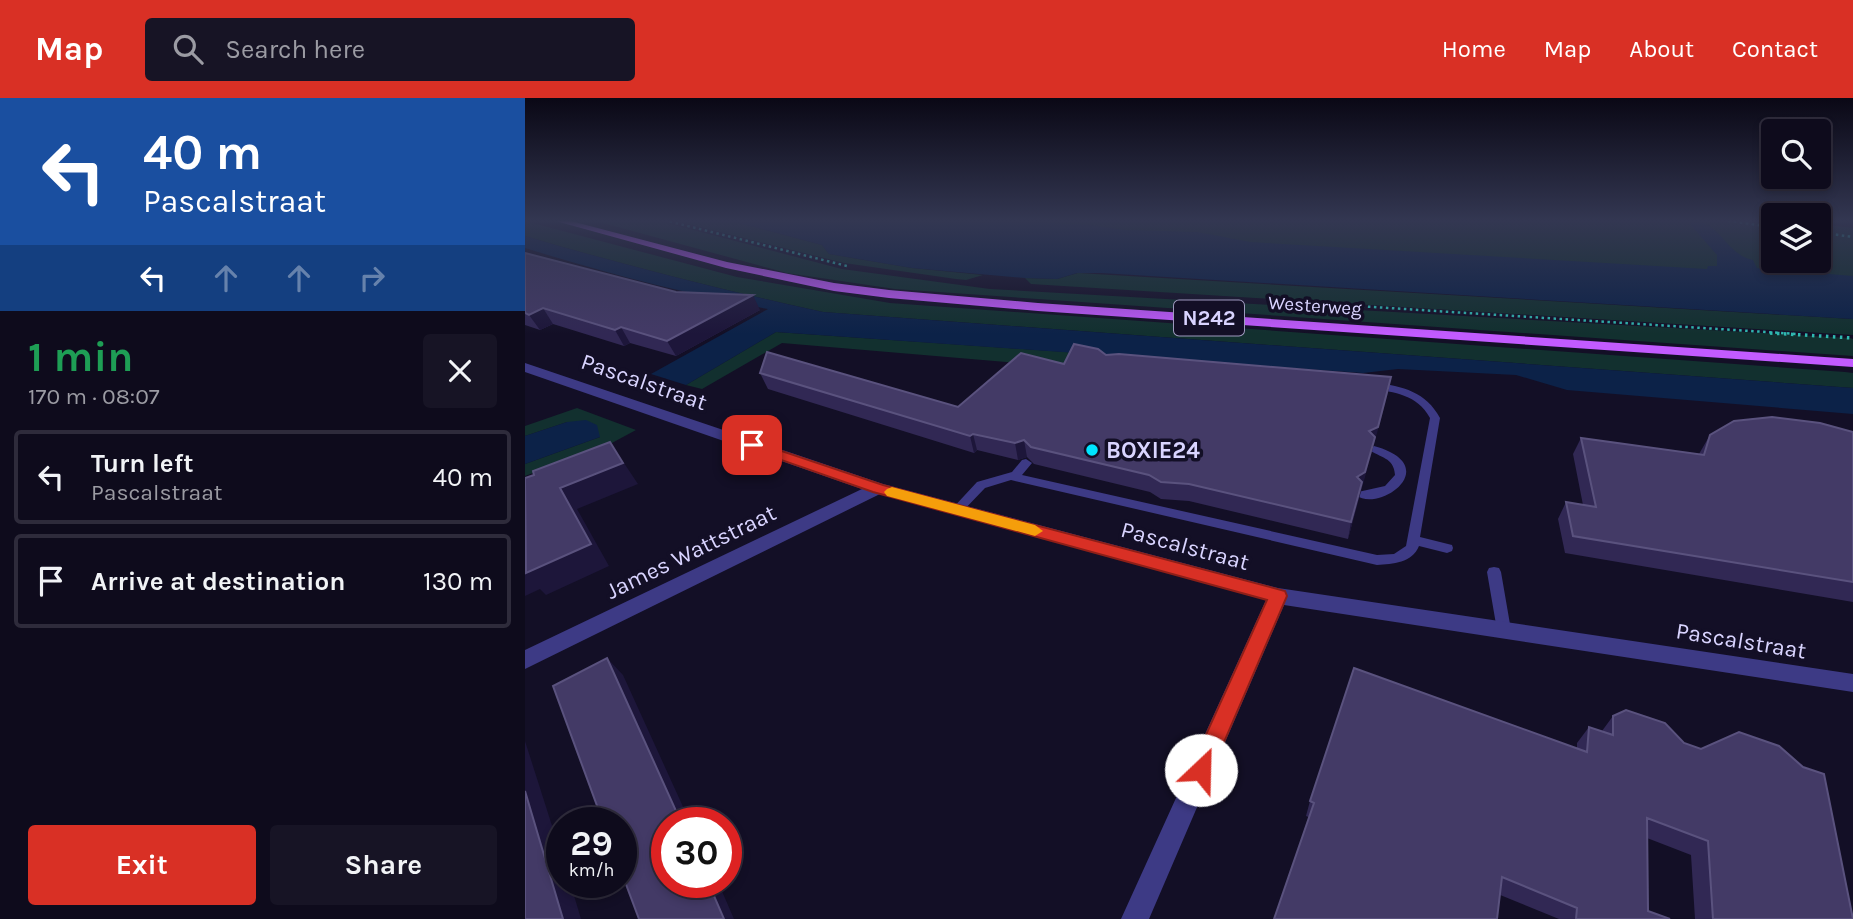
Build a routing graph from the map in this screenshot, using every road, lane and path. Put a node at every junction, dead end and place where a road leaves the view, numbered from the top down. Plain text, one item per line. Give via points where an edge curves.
1 (704, 258) edge
2 (811, 258) edge
3 (851, 267) dead end
4 (1313, 304) dead end
5 (1853, 338) edge
6 (1850, 363) edge
7 (525, 367) edge
8 (1366, 385) edge
9 (1374, 449) edge
10 (1026, 463) edge
11 (1014, 477) junction
12 (878, 488) junction
13 (1362, 495) edge
14 (957, 510) junction
15 (1414, 540) junction
16 (1447, 548) dead end
17 (1494, 572) dead end
18 (1278, 596) junction
19 (1504, 630) junction
20 (525, 660) edge
21 (1853, 683) edge
22 (1135, 919) edge

1 - 6 main road, Westerweg / N242 via 889,294
2 - 3 path
4 - 5 path, Westerweg
7 - 12 street, Pascalstraat
8 - 15 lane via 1410,393 1431,409 1435,418
9 - 13 lane via 1391,456 1401,479 1387,492
10 - 11 lane
11 - 14 lane via 981,485
11 - 15 lane via 1377,560 1398,559
12 - 14 street, Pascalstraat
12 - 20 street, James Wattstraat
14 - 18 street, Pascalstraat
15 - 16 lane
17 - 19 lane
18 - 19 street, Pascalstraat
18 - 22 street
19 - 21 street, Pascalstraat

